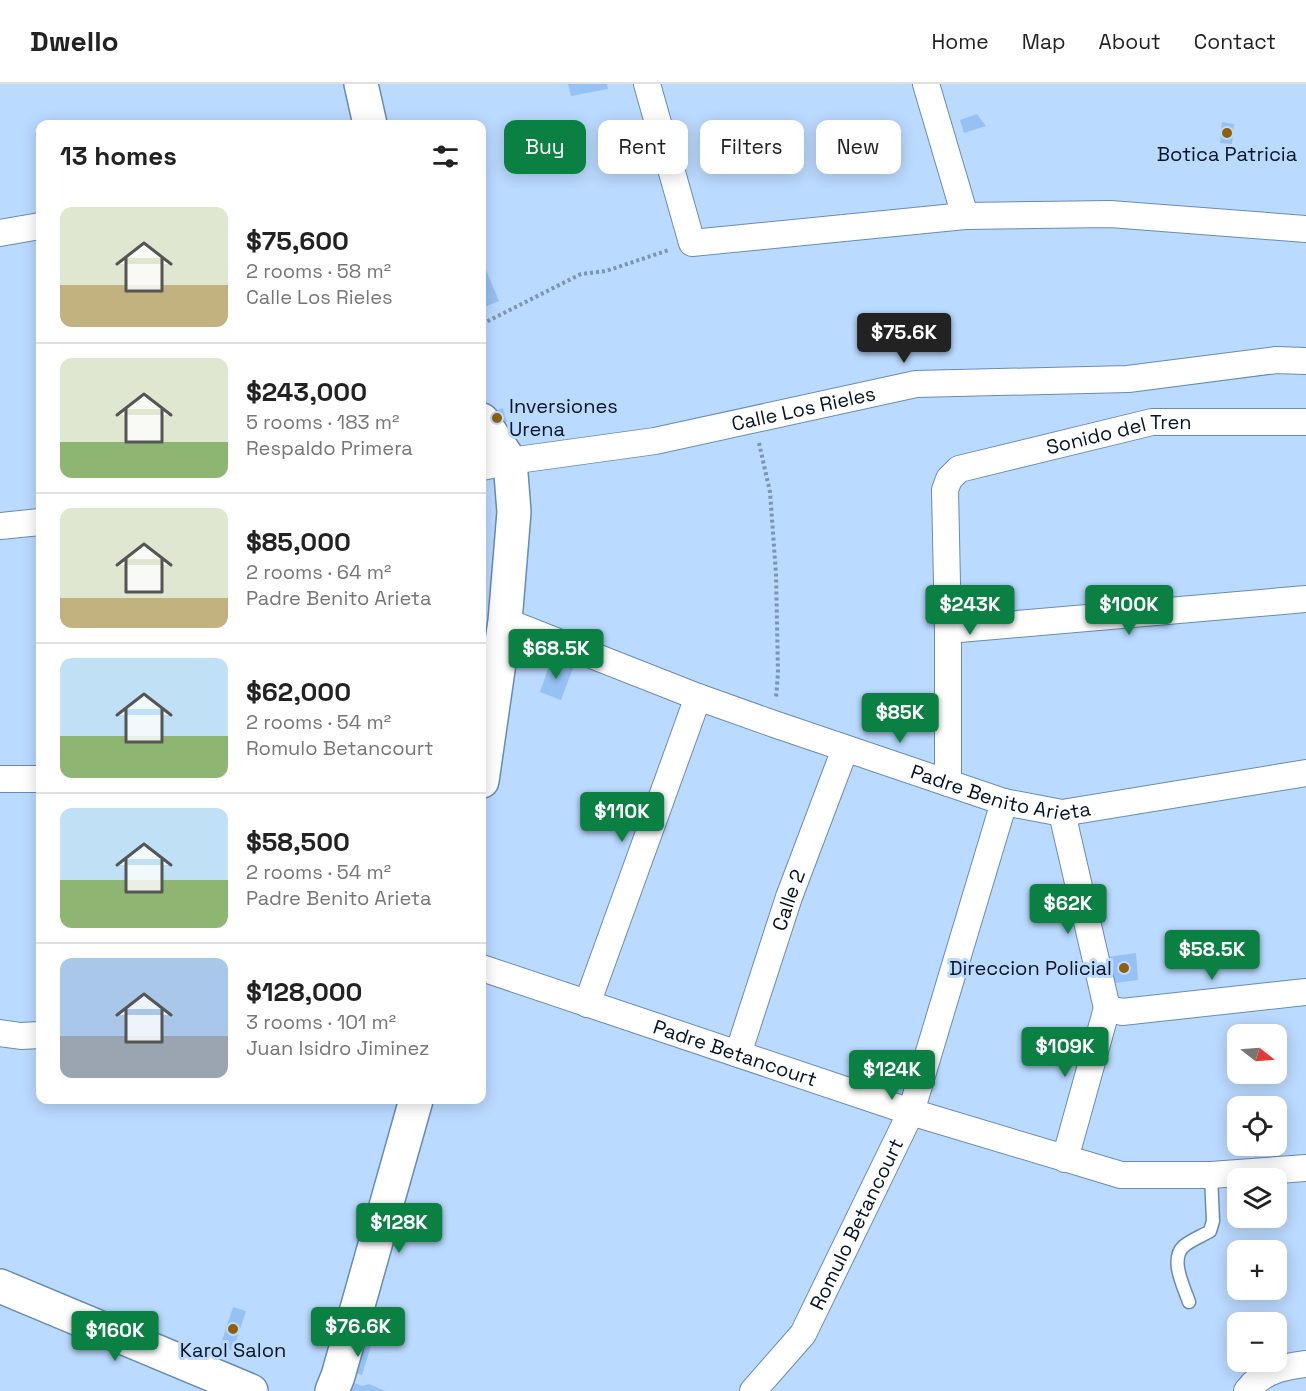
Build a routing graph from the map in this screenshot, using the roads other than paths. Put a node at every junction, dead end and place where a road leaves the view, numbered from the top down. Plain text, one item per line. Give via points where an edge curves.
1 (361, 84) edge
2 (647, 84) edge
3 (926, 84) edge
4 (369, 120) edge
5 (965, 216) junction
6 (36, 227) edge
7 (1306, 229) edge
8 (0, 233) edge
9 (1306, 361) edge
10 (1306, 422) edge
11 (486, 433) edge
12 (496, 464) edge
13 (36, 522) edge
14 (0, 526) edge
15 (1306, 599) edge
16 (505, 621) junction
17 (948, 630) junction
18 (698, 697) junction
19 (845, 748) junction
20 (486, 753) edge
21 (1306, 773) edge
22 (0, 779) edge
23 (36, 779) edge
24 (948, 783) junction
25 (1004, 802) junction
26 (1062, 813) junction
27 (486, 969) edge
28 (1306, 992) edge
29 (587, 1004) junction
30 (1107, 1008) junction
31 (0, 1034) edge
32 (36, 1035) edge
33 (738, 1054) junction
34 (415, 1104) edge
35 (911, 1112) junction
36 (1065, 1159) junction
37 (1306, 1168) edge
38 (1211, 1175) junction
39 (0, 1286) edge
40 (1189, 1302) dead end
41 (1306, 1364) edge
42 (1251, 1385) edge
43 (251, 1391) edge
44 (332, 1391) edge
45 (753, 1391) edge

1 - 4 street
2 - 5 street via 692,243
3 - 5 street
5 - 7 street via 1110,214
6 - 8 street
9 - 12 street, Calle Los Rieles via 1275,360 1128,379 916,384 654,441
10 - 17 street, Sonido del Tren via 1152,422 959,469 945,490
11 - 12 street
12 - 16 street via 514,512
13 - 14 street
15 - 17 street
16 - 18 street, Padre Benito Arieta
16 - 20 street
17 - 24 street
18 - 19 street, Padre Benito Arieta
18 - 29 street
19 - 24 street, Padre Benito Arieta
19 - 33 street, Calle 2 via 789,897
21 - 26 street, Padre Benito Arieta
22 - 23 street
24 - 25 street, Padre Benito Arieta
25 - 26 street, Padre Benito Arieta
25 - 35 street, Romulo Betancourt
26 - 30 street
27 - 29 street, Padre Betancourt
28 - 30 street via 1122,1012
29 - 33 street, Padre Betancourt
30 - 36 street
31 - 32 street
33 - 35 street, Padre Betancourt
34 - 44 street
35 - 36 street, Padre Betancourt
35 - 45 street, Romulo Betancourt via 802,1334
36 - 38 street, Padre Betancourt via 1121,1175
37 - 38 street, Padre Betancourt
38 - 40 lane via 1210,1231 1183,1246 1178,1257 1179,1274
39 - 43 street
41 - 42 street via 1272,1372

